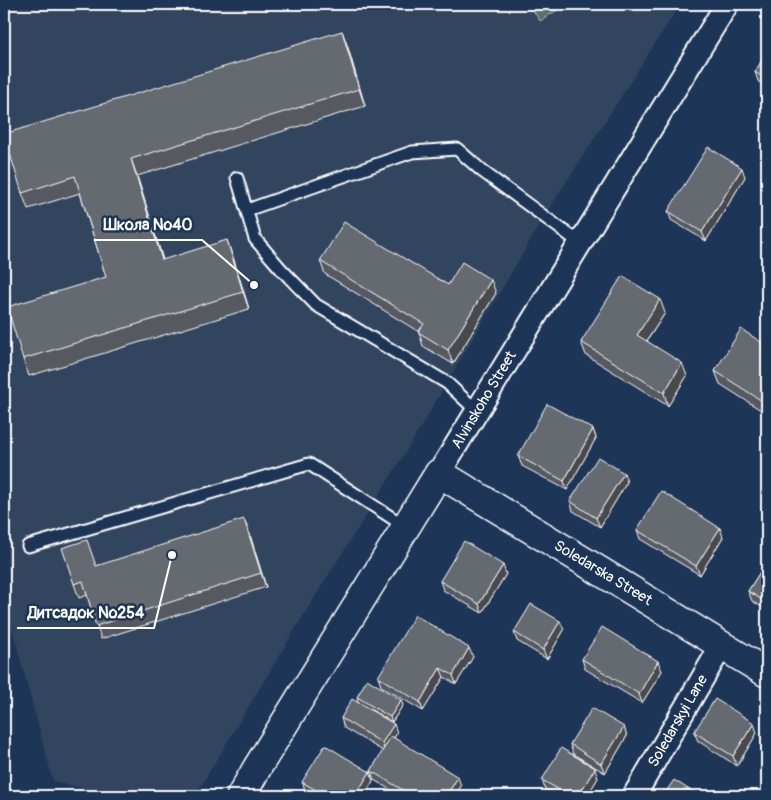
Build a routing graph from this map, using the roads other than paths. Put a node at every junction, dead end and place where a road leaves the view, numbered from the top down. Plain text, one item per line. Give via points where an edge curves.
1 (727, 4) edge
2 (237, 178) dead end
3 (247, 210) junction
4 (580, 243) junction
5 (477, 411) junction
6 (439, 473) junction
7 (406, 527) junction
8 (28, 546) dead end
9 (722, 646) junction
10 (767, 674) edge
11 (241, 796) edge
12 (634, 796) edge

1 - 4 street, Alvinskoho Street
2 - 3 lane
3 - 4 lane via 412,152 457,149
3 - 5 lane via 255,238 316,305 447,383
4 - 5 street, Alvinskoho Street
5 - 6 street, Alvinskoho Street
6 - 7 street, Alvinskoho Street
6 - 9 street, Soledarska Street
7 - 8 lane via 309,464
7 - 11 street, Alvinskoho Street
9 - 10 street, Soledarska Street
9 - 12 street, Soledarskyi Lane

